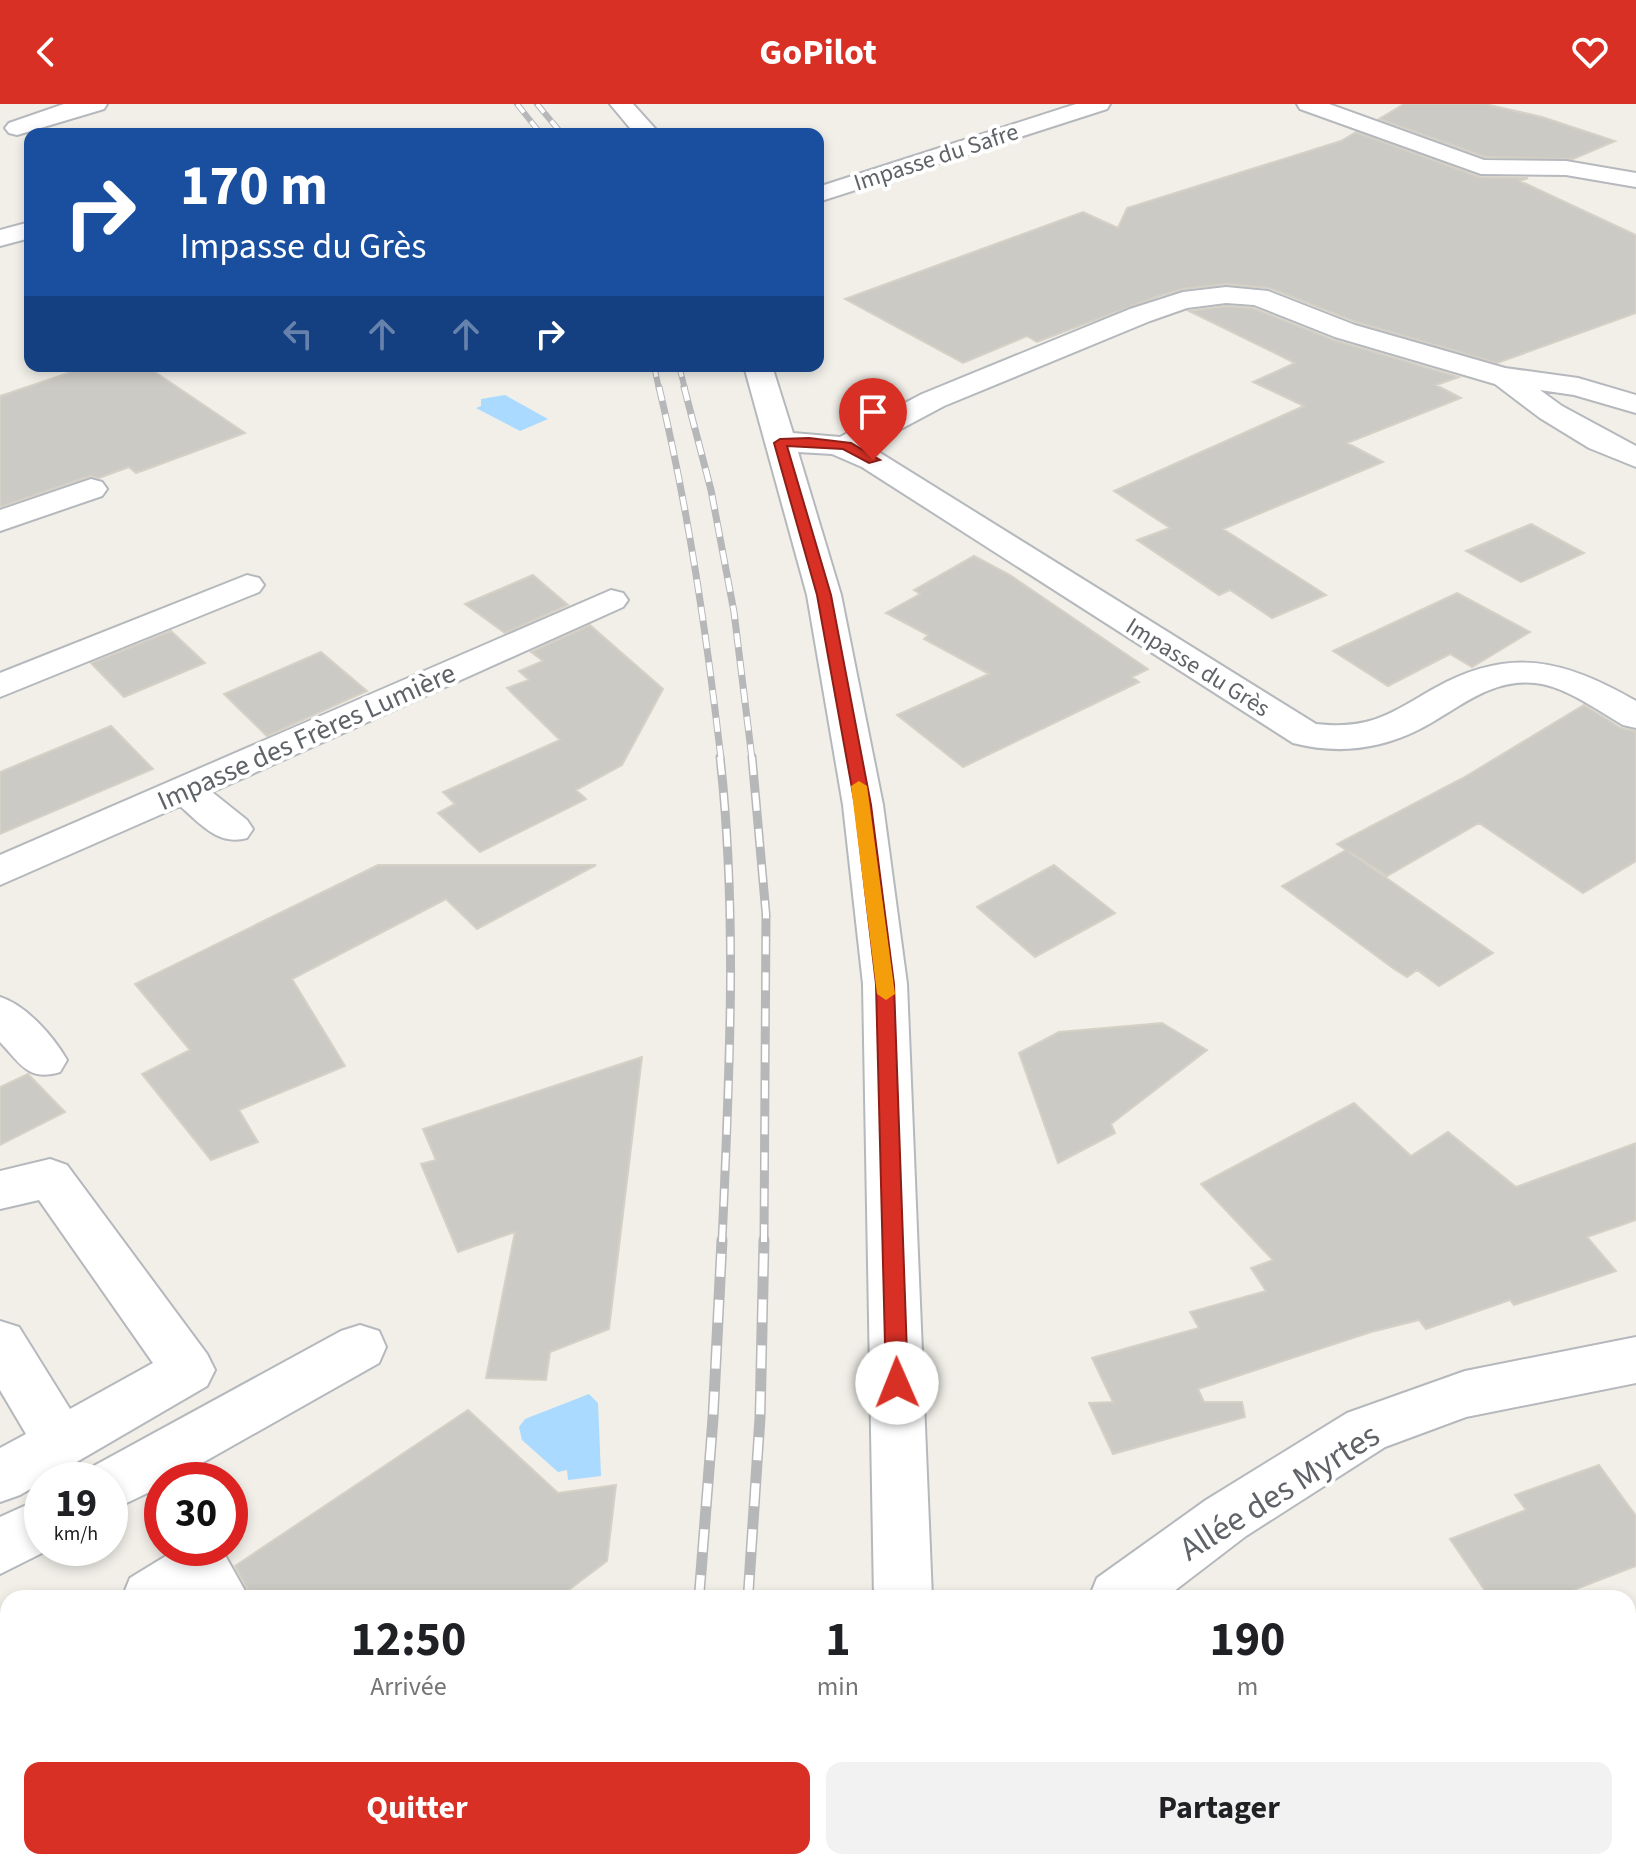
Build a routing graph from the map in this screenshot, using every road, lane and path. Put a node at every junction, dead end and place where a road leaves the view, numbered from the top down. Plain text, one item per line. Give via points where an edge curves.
1 (8, 104) edge
2 (96, 104) edge
3 (621, 104) edge
4 (1099, 104) edge
5 (1308, 104) edge
6 (40, 128) edge
7 (643, 128) edge
8 (24, 137) edge
9 (1636, 180) edge
10 (824, 193) edge
11 (24, 232) edge
12 (0, 238) edge
13 (760, 372) edge
14 (1491, 373) junction
15 (1636, 404) edge
16 (780, 443) junction
17 (847, 446) junction
18 (1636, 458) edge
19 (91, 489) dead end
20 (0, 521) edge
21 (247, 585) dead end
22 (611, 600) dead end
23 (0, 686) edge
24 (1636, 717) edge
25 (185, 790) junction
26 (233, 829) dead end
27 (0, 871) edge
28 (0, 1013) edge
29 (44, 1060) dead end
30 (0, 1190) edge
31 (0, 1343) edge
32 (360, 1347) dead end
33 (1636, 1360) edge
34 (61, 1443) junction
35 (128, 1476) edge
36 (0, 1477) edge
37 (24, 1534) edge
38 (0, 1547) edge
39 (164, 1590) edge
40 (215, 1590) edge
41 (903, 1590) edge
42 (1129, 1590) edge

1 - 8 street
2 - 6 street via 77,107
3 - 7 street
4 - 10 street, Impasse du Safre
5 - 9 street via 1481,167 1566,168
11 - 12 street
13 - 16 street
14 - 15 street via 1578,387
14 - 17 street via 1372,340 1258,297 1197,298 1140,315 933,400
14 - 18 street
16 - 17 street, Impasse du Grès
16 - 41 street via 824,595 863,805 885,984
17 - 24 street, Impasse du Grès via 1306,735 1363,737 1488,677 1515,671 1570,682
19 - 20 street
21 - 23 street
22 - 25 street, Impasse des Frères Lumière
25 - 26 street
25 - 27 street, Impasse des Frères Lumière
28 - 29 street
30 - 34 street via 50,1178 188,1370
31 - 34 street
32 - 35 street
33 - 42 street, Allée des Myrtes via 1465,1394 1366,1430 1226,1518
34 - 36 street
37 - 38 street
39 - 40 street via 200,1567

